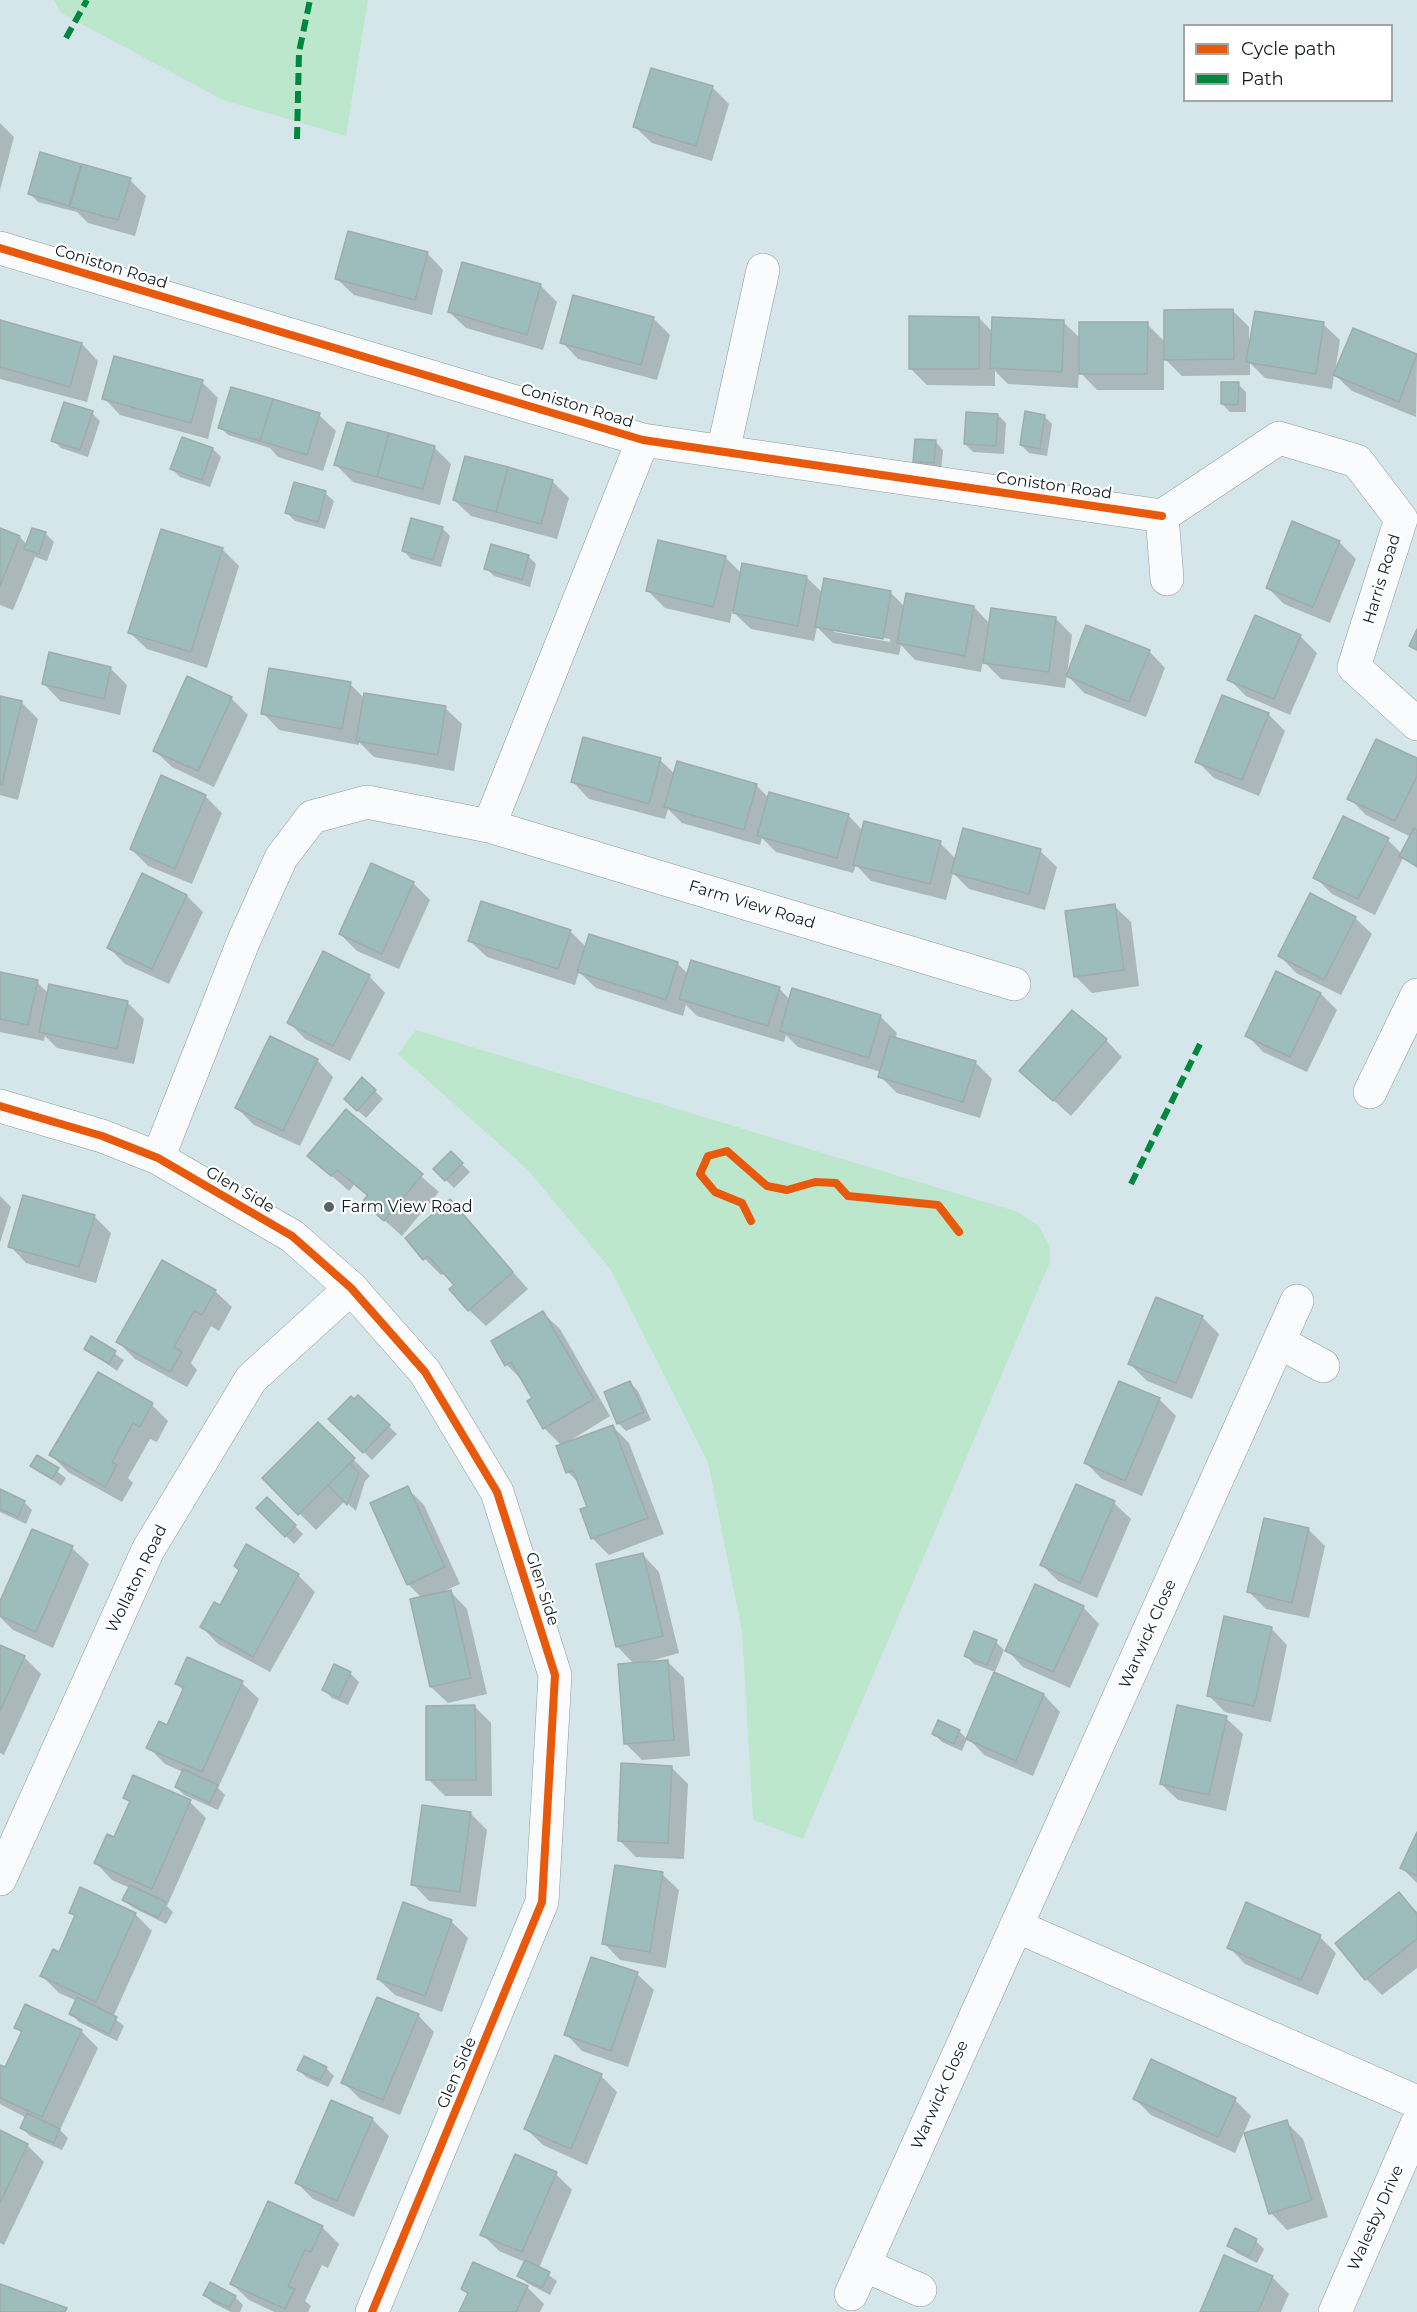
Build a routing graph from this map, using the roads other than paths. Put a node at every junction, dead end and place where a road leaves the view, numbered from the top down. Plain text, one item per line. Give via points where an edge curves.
1 (0, 248) edge
2 (763, 270) dead end
3 (643, 440) junction
4 (723, 452) junction
5 (1162, 516) junction
6 (1167, 579) dead end
7 (1417, 724) edge
8 (489, 826) junction
9 (1014, 984) dead end
10 (1417, 994) edge
11 (1370, 1092) dead end
12 (0, 1106) edge
13 (158, 1158) junction
14 (351, 1288) junction
15 (1298, 1301) dead end
16 (1279, 1342) junction
17 (1323, 1366) dead end
18 (0, 1879) edge
19 (1016, 1926) junction
20 (1417, 2102) edge
21 (1417, 2124) edge
22 (864, 2265) junction
23 (920, 2290) dead end
24 (851, 2294) dead end
25 (372, 2312) edge
26 (1335, 2312) edge

1 - 3 street, Coniston Road
2 - 4 street
3 - 4 street, Coniston Road
3 - 8 street
4 - 5 street, Coniston Road
5 - 6 street
5 - 7 street, Harris Road via 1279,438 1357,461 1401,519 1354,667
8 - 9 street, Farm View Road
8 - 13 street, Farm View Road via 368,802 312,817 281,858 244,940
10 - 11 street
12 - 13 street, Glen Side via 102,1136
13 - 14 street, Glen Side via 292,1236
14 - 18 street, Wollaton Road via 251,1379 148,1550
14 - 25 street, Glen Side via 425,1372 497,1492 555,1675 542,1902
15 - 16 street, Warwick Close
16 - 17 street
16 - 19 street, Warwick Close
19 - 20 street
19 - 22 street, Warwick Close
21 - 26 street, Walesby Drive
22 - 23 street
22 - 24 street, Warwick Close

